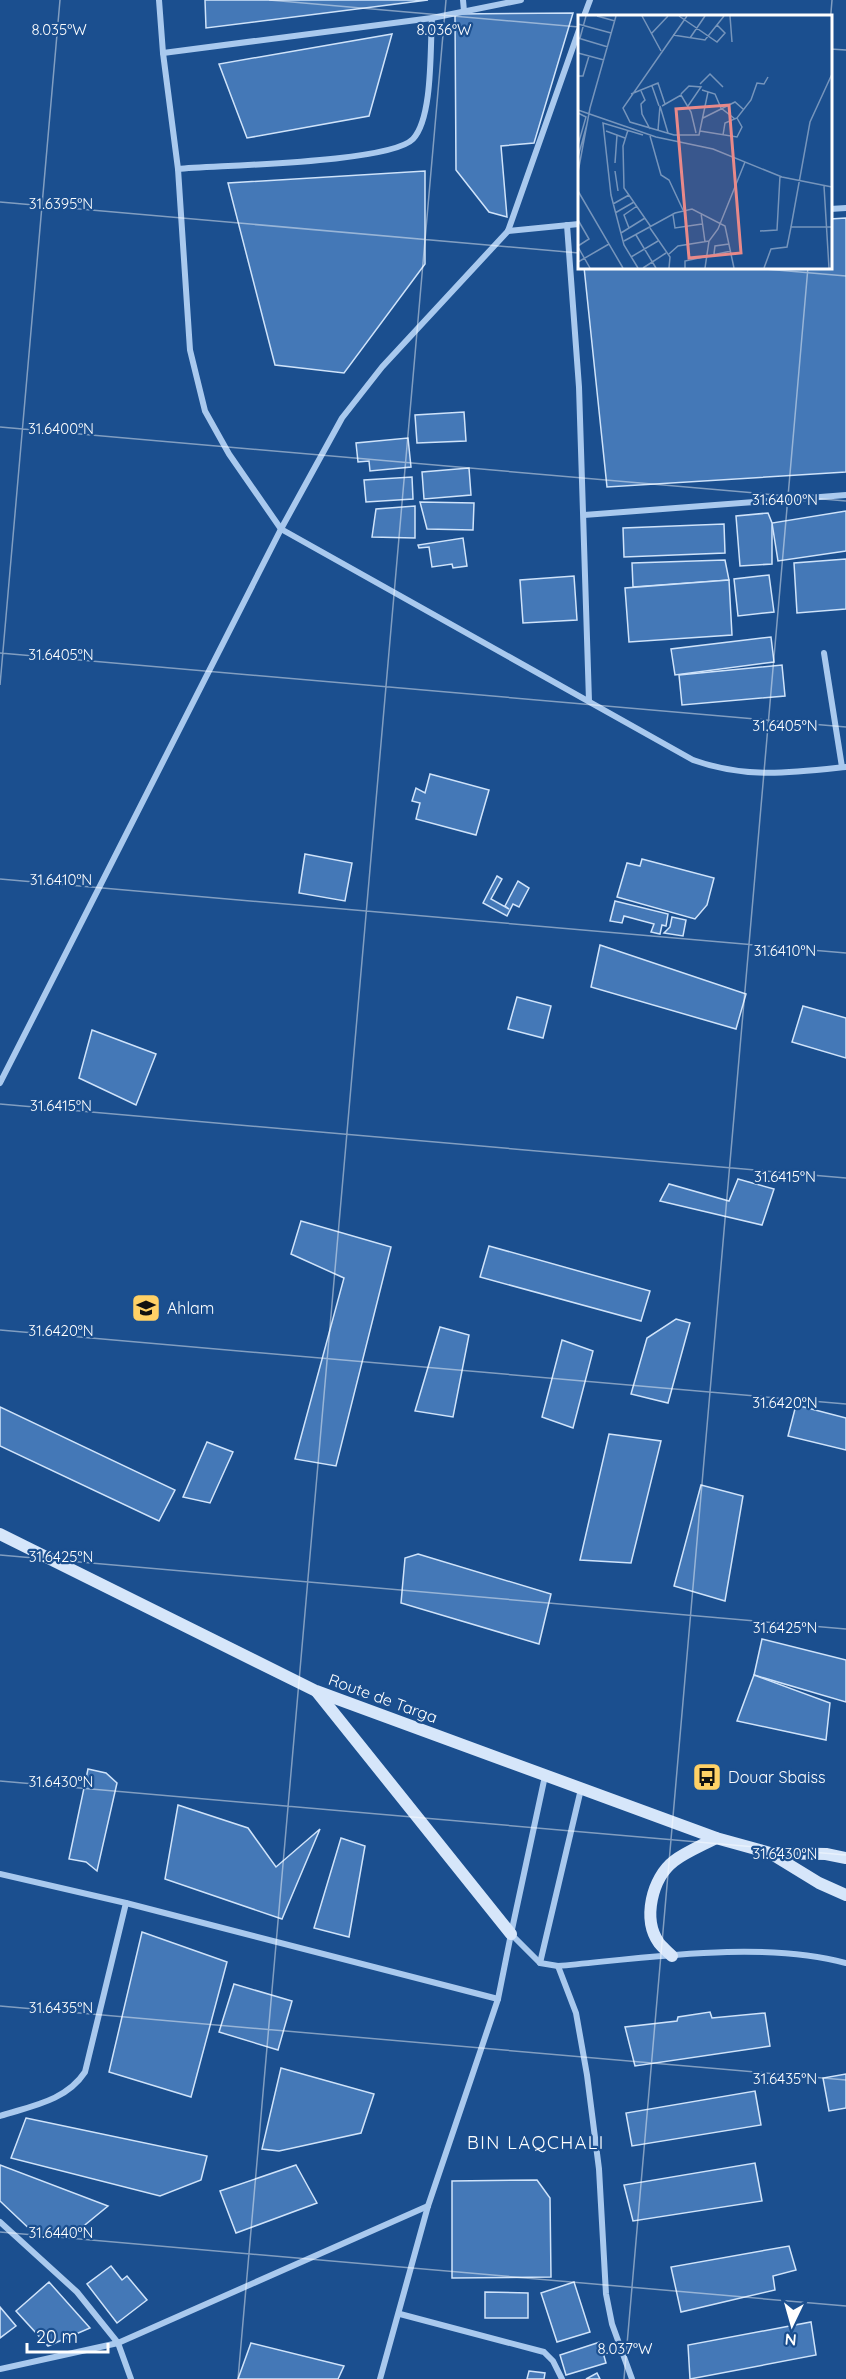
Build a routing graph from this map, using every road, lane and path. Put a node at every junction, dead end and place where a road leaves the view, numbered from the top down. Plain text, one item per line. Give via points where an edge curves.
1 (159, 0) edge
2 (464, 0) edge
3 (521, 0) edge
4 (590, 0) edge
5 (464, 11) junction
6 (584, 15) edge
7 (432, 18) junction
8 (578, 33) edge
9 (163, 53) junction
10 (178, 169) junction
11 (846, 208) edge
12 (831, 209) edge
13 (578, 224) edge
14 (567, 225) junction
15 (508, 231) junction
16 (846, 495) edge
17 (584, 515) junction
18 (281, 529) junction
19 (824, 653) dead end
20 (589, 701) junction
21 (844, 767) edge
22 (0, 1083) edge
23 (0, 1534) edge
24 (316, 1691) junction
25 (545, 1776) junction
26 (581, 1789) junction
27 (716, 1838) junction
28 (770, 1853) junction
29 (846, 1858) edge
30 (0, 1874) edge
31 (846, 1895) edge
32 (126, 1903) junction
33 (511, 1934) junction
34 (672, 1956) junction
35 (540, 1963) junction
36 (846, 1963) edge
37 (558, 1966) junction
38 (498, 1999) junction
39 (0, 2116) edge
40 (428, 2206) junction
41 (0, 2222) edge
42 (400, 2314) junction
43 (118, 2343) junction
44 (0, 2368) edge
45 (131, 2379) edge
46 (380, 2379) edge
47 (562, 2379) edge
48 (632, 2379) edge

1 - 9 street
2 - 5 street
3 - 5 street
4 - 6 street
5 - 7 street
7 - 9 street
7 - 10 street via 423,115 414,138 406,145 363,158
8 - 15 street
9 - 10 street
10 - 18 street via 190,350 205,411 229,454
11 - 12 street
13 - 14 street
14 - 15 street
14 - 17 street
15 - 18 street via 360,393 342,418
16 - 17 street
17 - 20 street
18 - 20 street
18 - 22 street
19 - 21 street
20 - 21 street via 693,760 722,770 759,774
23 - 24 main road, Route de Targa
24 - 25 main road, Route de Targa
24 - 33 main road
25 - 26 main road, Route de Targa
25 - 33 street
26 - 27 main road, Route de Targa
26 - 35 street
27 - 28 main road, Route de Targa
27 - 34 main road via 675,1860 657,1882 650,1911 653,1928 658,1942
28 - 29 main road, Route de Targa
28 - 31 main road, Route de Targa
30 - 32 street
32 - 38 street
32 - 39 street via 85,2072 65,2094
33 - 35 street
33 - 38 street
34 - 36 street via 783,1953
34 - 37 street
35 - 37 street
37 - 48 street via 576,2013 587,2075 599,2169 606,2294 612,2324
38 - 40 street
40 - 42 street
40 - 43 street
41 - 43 street via 77,2292
42 - 46 street
42 - 47 street via 544,2352
43 - 44 street
43 - 45 street

